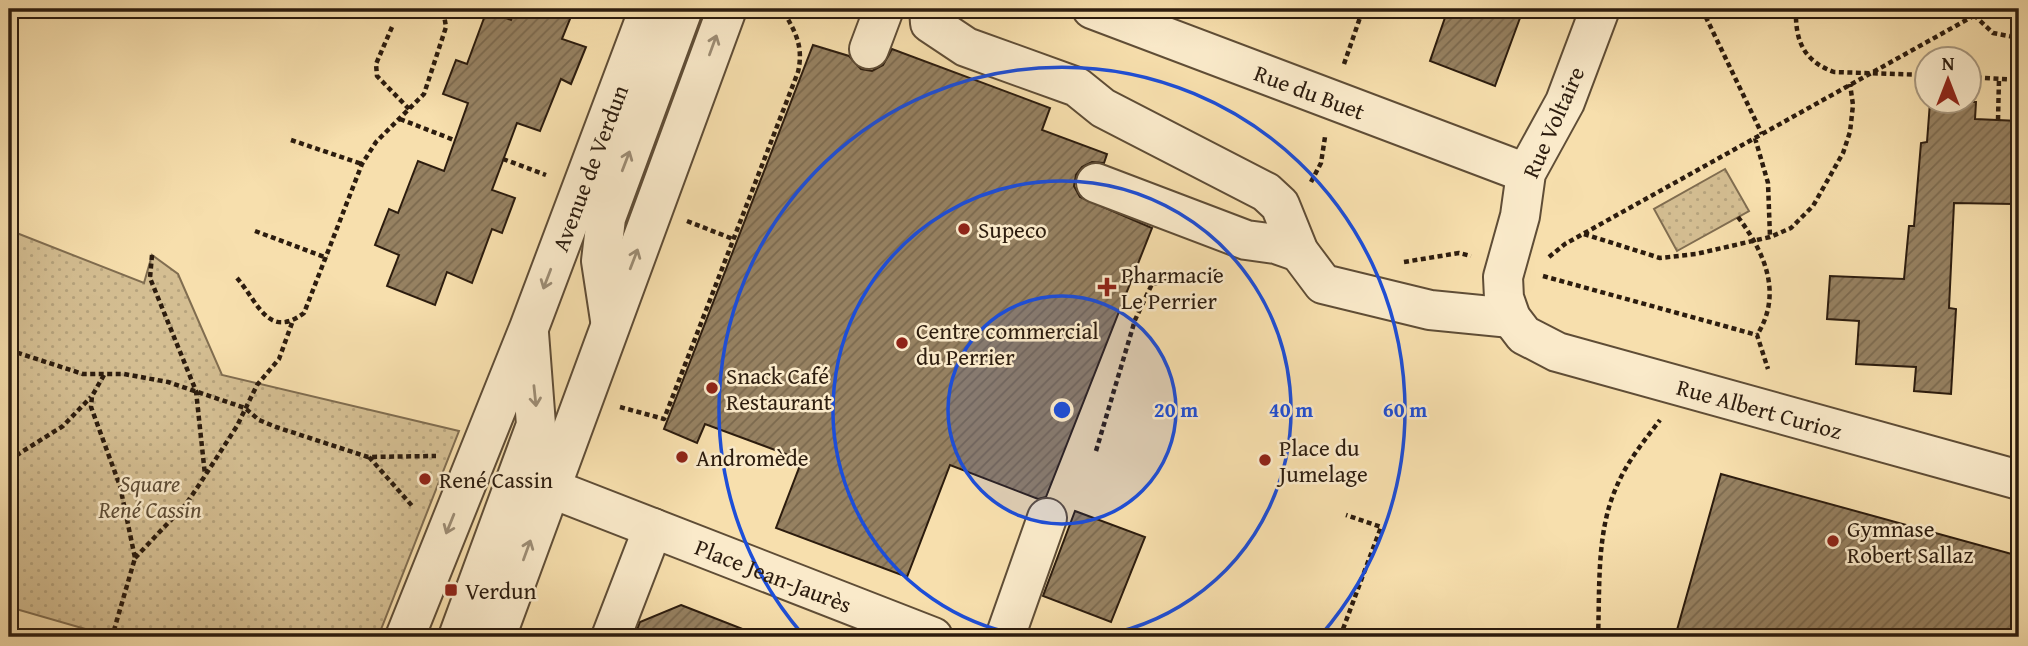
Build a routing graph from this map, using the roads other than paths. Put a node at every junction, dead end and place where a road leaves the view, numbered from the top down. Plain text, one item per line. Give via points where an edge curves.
1 (649, 9) edge
2 (683, 9) edge
3 (727, 9) edge
4 (884, 9) edge
5 (929, 9) edge
6 (1093, 9) edge
7 (1600, 9) edge
8 (869, 49) dead end
9 (1526, 173) junction
10 (1096, 183) dead end
11 (1299, 252) junction
12 (1511, 318) junction
13 (610, 323) junction
14 (529, 328) junction
15 (2019, 480) edge
16 (550, 488) junction
17 (1048, 518) dead end
18 (653, 528) junction
19 (405, 637) edge
20 (458, 637) edge
21 (496, 637) edge
22 (611, 637) edge
23 (933, 637) edge
24 (1005, 637) edge

1 -> 14 street, Avenue de Verdun
13 -> 2 street, Avenue de Verdun via 601,261 606,218
13 -> 3 street, Avenue de Verdun
4 - 8 street
5 - 11 street via 930,23 966,47 1077,87 1103,108 1266,192 1280,205
6 - 9 street, Rue du Buet
7 - 9 street, Rue Voltaire via 1565,102
9 - 12 street, Rue Voltaire via 1517,269 1503,288
10 - 11 street via 1247,240
11 - 12 street via 1323,284 1459,315
12 - 15 street, Rue Albert Curioz via 1524,335 1557,352
13 - 16 street, Avenue de Verdun
14 -> 19 street, Avenue de Verdun
14 -> 20 street, Avenue de Verdun via 536,425
16 - 18 street, Place Jean-Jaurès
21 -> 16 street, Avenue de Verdun
17 - 24 street
18 - 22 street
18 - 23 street, Place Jean-Jaurès

